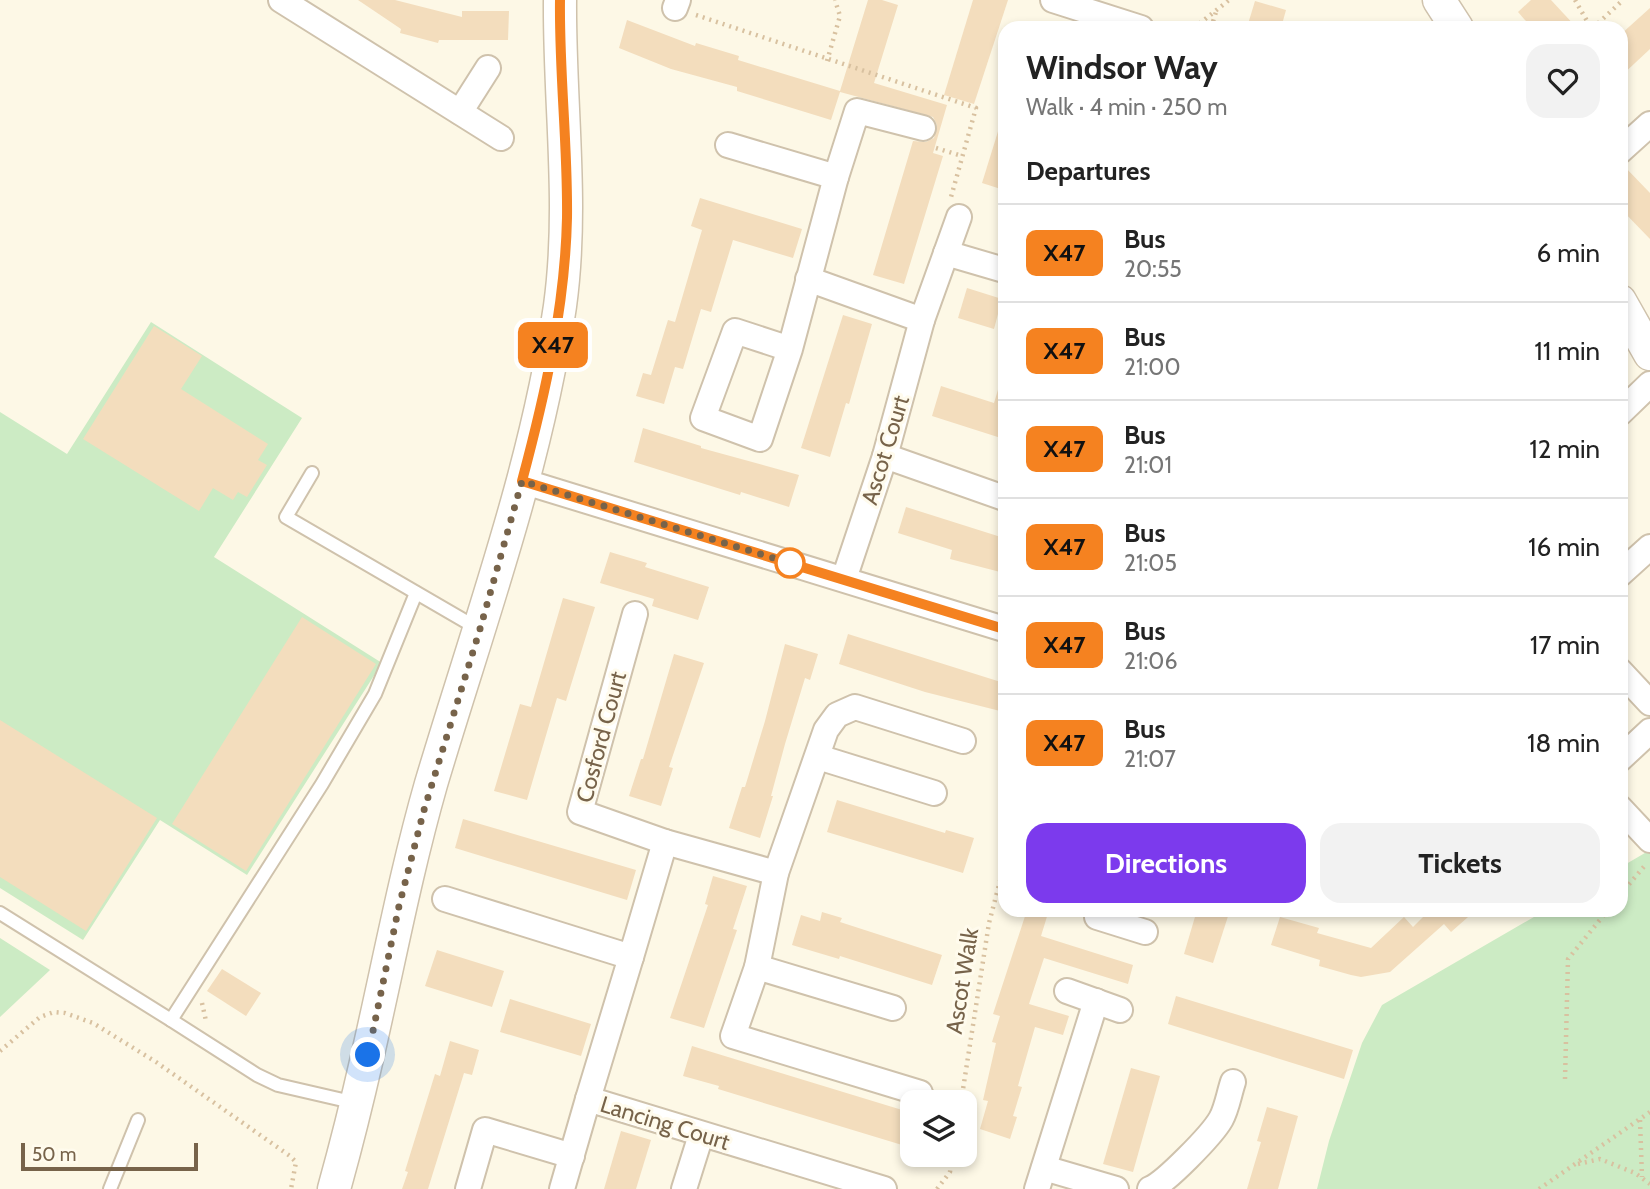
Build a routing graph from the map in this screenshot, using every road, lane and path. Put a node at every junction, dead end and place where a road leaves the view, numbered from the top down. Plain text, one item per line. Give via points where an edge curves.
1 (281, 0) edge
2 (560, 0) edge
3 (835, 0) edge
4 (1053, 0) edge
5 (1228, 0) edge
6 (1439, 0) edge
7 (1575, 0) edge
8 (1623, 0) edge
9 (677, 4) edge
10 (1217, 10) junction
11 (1119, 21) edge
12 (1203, 21) edge
13 (1213, 21) edge
14 (1452, 21) edge
15 (1588, 21) edge
16 (1600, 21) edge
17 (827, 61) junction
18 (488, 68) dead end
19 (460, 112) junction
20 (1650, 124) edge
21 (923, 128) dead end
22 (501, 138) dead end
23 (1628, 144) edge
24 (728, 145) dead end
25 (836, 177) junction
26 (959, 217) joint
27 (946, 253) junction
28 (998, 268) edge
29 (808, 279) junction
30 (1628, 315) edge
31 (922, 320) junction
32 (790, 349) junction
33 (1650, 354) edge
34 (1650, 384) edge
35 (1628, 405) edge
36 (885, 456) junction
37 (312, 473) dead end
38 (522, 481) junction
39 (998, 496) edge
40 (1650, 547) edge
41 (1628, 567) edge
42 (844, 579) junction
43 (416, 593) junction
44 (635, 614) dead end
45 (998, 627) edge
46 (480, 629) junction
47 (1628, 680) edge
48 (1650, 703) edge
49 (1650, 731) edge
50 (963, 741) dead end
51 (1628, 752) edge
52 (818, 757) junction
53 (934, 793) dead end
54 (1628, 817) edge
55 (1650, 840) edge
56 (665, 842) junction
57 (1650, 859) edge
58 (776, 873) junction
59 (1628, 885) edge
60 (998, 889) edge
61 (444, 899) dead end
62 (0, 914) edge
63 (1114, 917) edge
64 (1602, 917) edge
65 (1145, 932) dead end
66 (631, 957) junction
67 (757, 967) junction
68 (1067, 991) dead end
69 (1096, 1001) junction
70 (893, 1008) dead end
71 (1120, 1010) dead end
72 (171, 1020) junction
73 (0, 1051) edge
74 (1565, 1079) dead end
75 (1233, 1082) dead end
76 (910, 1090) edge
77 (963, 1090) edge
78 (588, 1099) junction
79 (356, 1103) junction
80 (1650, 1112) edge
81 (1640, 1119) junction
82 (138, 1120) dead end
83 (701, 1135) junction
84 (572, 1156) junction
85 (1573, 1165) junction
86 (951, 1167) edge
87 (1040, 1178) edge
88 (1642, 1178) junction
89 (1650, 1184) edge
90 (110, 1189) edge
91 (291, 1189) edge
92 (334, 1189) edge
93 (468, 1189) edge
94 (562, 1189) edge
95 (684, 1189) edge
96 (884, 1189) edge
97 (937, 1189) edge
98 (1116, 1189) edge
99 (1150, 1189) edge
100 (1539, 1189) edge

1 - 19 street
2 - 38 street via 565,254 551,356
3 - 17 path via 840,16
4 - 11 street
5 - 10 path
6 - 14 street
7 - 15 path
8 - 16 path
9 - 17 path
10 - 12 path
10 - 13 path
17 - 26 path via 976,108 949,204 961,209
18 - 19 street
19 - 22 street
20 - 23 street
21 - 25 street via 857,111
24 - 25 street
25 - 29 street
26 - 27 street, Ascot Court
27 - 28 street
27 - 31 street, Ascot Court
29 - 31 street
29 - 32 street
30 - 33 street
31 - 36 street, Ascot Court
32 - 32 street via 760,439 703,418 735,331
34 - 35 street
36 - 39 street
36 - 42 street, Ascot Court
37 - 43 lane via 286,517
38 - 42 street
38 - 46 street
40 - 41 street
42 - 45 street
43 - 46 lane
43 - 72 lane via 375,694
44 - 56 street, Cosford Court via 580,812
46 - 79 street via 407,875
47 - 48 street
49 - 51 street
50 - 52 street via 855,707 837,715 826,730
52 - 53 street
52 - 58 street
54 - 55 street
56 - 58 street
56 - 66 street, Lancing Court
57 - 59 path
58 - 67 street
60 - 77 path, Ascot Walk
61 - 66 street
62 - 72 lane
63 - 65 street
64 - 74 path via 1568,959
66 - 78 street, Lancing Court
67 - 70 street
67 - 76 street via 733,1036
68 - 69 street
69 - 71 street
69 - 87 street
72 - 79 lane via 278,1085
73 - 91 path via 46,1014 65,1013 93,1023 290,1156 296,1162
75 - 99 street via 1221,1119
78 - 83 street, Lancing Court
78 - 84 street
79 - 92 street
80 - 81 path
81 - 85 path
81 - 88 path
82 - 90 lane
83 - 95 street
83 - 96 street, Lancing Court
84 - 93 street via 485,1130
84 - 94 street
85 - 88 path via 1600,1159
85 - 100 path
86 - 97 path
87 - 98 street
88 - 89 path

